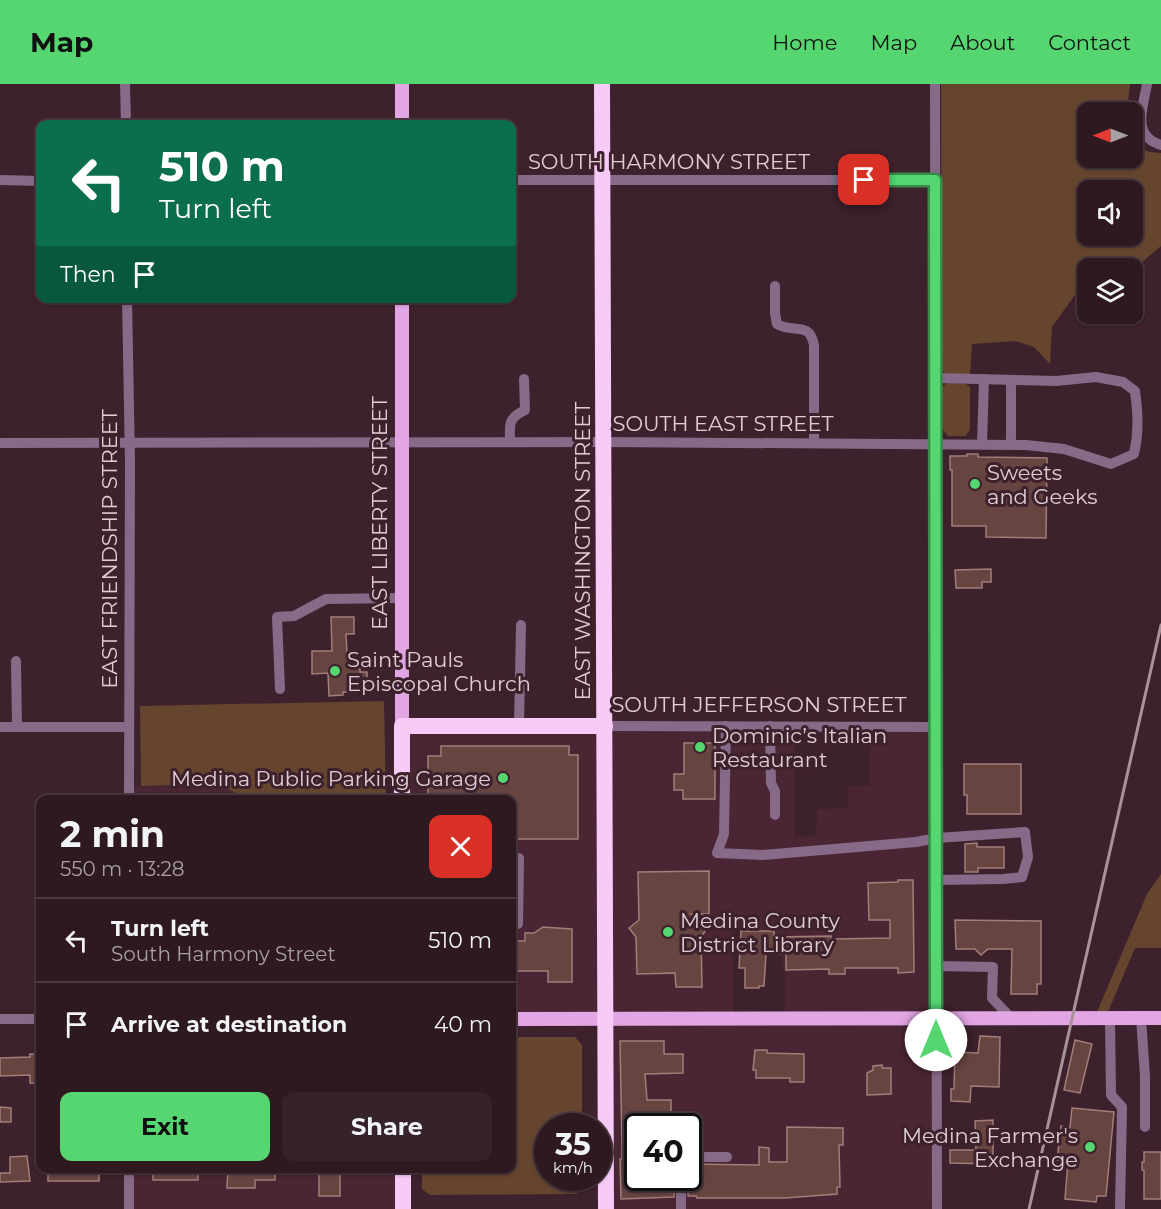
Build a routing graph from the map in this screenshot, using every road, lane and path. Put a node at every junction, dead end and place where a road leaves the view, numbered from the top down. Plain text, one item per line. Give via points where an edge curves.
1 (125, 84) edge
2 (402, 84) edge
3 (602, 84) edge
4 (935, 84) edge
5 (1147, 84) edge
6 (126, 120) edge
7 (402, 120) edge
8 (1161, 145) edge
9 (0, 180) edge
10 (516, 180) edge
11 (602, 180) junction
12 (935, 180) junction
13 (36, 181) edge
14 (775, 286) dead end
15 (127, 303) edge
16 (402, 303) edge
17 (935, 378) junction
18 (524, 379) dead end
19 (984, 379) junction
20 (1011, 380) junction
21 (402, 442) junction
22 (510, 442) junction
23 (604, 442) junction
24 (814, 442) junction
25 (0, 443) edge
26 (129, 443) junction
27 (935, 443) junction
28 (982, 444) junction
29 (1011, 444) junction
30 (402, 598) junction
31 (521, 625) dead end
32 (16, 661) dead end
33 (280, 689) dead end
34 (402, 726) junction
35 (519, 726) junction
36 (605, 726) junction
37 (726, 726) junction
38 (770, 726) junction
39 (0, 727) edge
40 (16, 727) junction
41 (129, 727) junction
42 (936, 727) junction
43 (129, 795) edge
44 (402, 795) edge
45 (775, 815) dead end
46 (936, 838) junction
47 (519, 858) dead end
48 (936, 880) junction
49 (516, 924) edge
50 (936, 966) junction
51 (0, 1018) edge
52 (36, 1018) edge
53 (606, 1018) junction
54 (1110, 1018) junction
55 (1141, 1018) junction
56 (1161, 1018) edge
57 (516, 1019) edge
58 (936, 1019) junction
59 (1012, 1019) junction
60 (1145, 1127) dead end
61 (702, 1157) edge
62 (727, 1157) dead end
63 (129, 1173) edge
64 (403, 1173) edge
65 (681, 1191) edge
66 (129, 1209) edge
67 (403, 1209) edge
68 (606, 1209) edge
69 (681, 1209) edge
70 (937, 1209) edge
71 (1120, 1209) edge

1 - 6 street
2 - 7 main road
3 - 11 highway, EAST WASHINGTON STREET
4 - 12 street
5 - 8 street via 1142,133
9 - 13 street
10 - 11 street, SOUTH HARMONY STREET
11 - 12 street, SOUTH HARMONY STREET
11 - 23 highway, EAST WASHINGTON STREET
12 - 17 street
14 - 24 street via 777,324 807,330 812,337
15 - 26 street, EAST FRIENDSHIP STREET
16 - 21 main road, EAST LIBERTY STREET
17 - 19 street
17 - 27 street
18 - 22 street via 525,410 510,421
19 - 20 street
19 - 28 street
20 - 29 street
20 - 29 street, SOUTH EAST STREET via 1096,377 1123,382 1135,392 1138,417 1134,454 1111,464 1064,449
21 - 22 street, SOUTH EAST STREET
21 - 26 street, SOUTH EAST STREET
21 - 30 main road, EAST LIBERTY STREET
22 - 23 street, SOUTH EAST STREET
23 - 24 street, SOUTH EAST STREET
23 - 36 highway, EAST WASHINGTON STREET
24 - 27 street, SOUTH EAST STREET
25 - 26 street, SOUTH EAST STREET
26 - 41 street, EAST FRIENDSHIP STREET
27 - 28 street, SOUTH EAST STREET
27 - 42 street
28 - 29 street, SOUTH EAST STREET
30 - 33 street via 326,599 294,616 277,617
30 - 34 main road, EAST LIBERTY STREET
31 - 35 street
32 - 40 street
34 - 35 highway, SOUTH JEFFERSON STREET
34 - 44 highway, EAST LIBERTY STREET
35 - 36 highway, SOUTH JEFFERSON STREET
36 - 37 street, SOUTH JEFFERSON STREET
36 - 53 highway, EAST WASHINGTON STREET
37 - 38 street, SOUTH JEFFERSON STREET
37 - 46 street via 724,834 717,853 763,855
38 - 42 street, SOUTH JEFFERSON STREET
38 - 45 street
39 - 40 street
40 - 41 street
41 - 43 street, EAST FRIENDSHIP STREET
42 - 46 street
46 - 48 street
46 - 48 street via 1025,832 1028,857 1022,877
47 - 49 street
48 - 50 street
50 - 58 street
50 - 59 street via 993,967 992,998
51 - 52 street
53 - 57 main road
53 - 58 main road
53 - 68 highway, EAST WASHINGTON STREET
54 - 55 main road
54 - 59 main road
54 - 71 street via 1111,1095 1122,1107
55 - 56 main road
55 - 60 street
58 - 59 main road
58 - 70 street
61 - 62 street
63 - 66 street
64 - 67 highway
65 - 69 street

